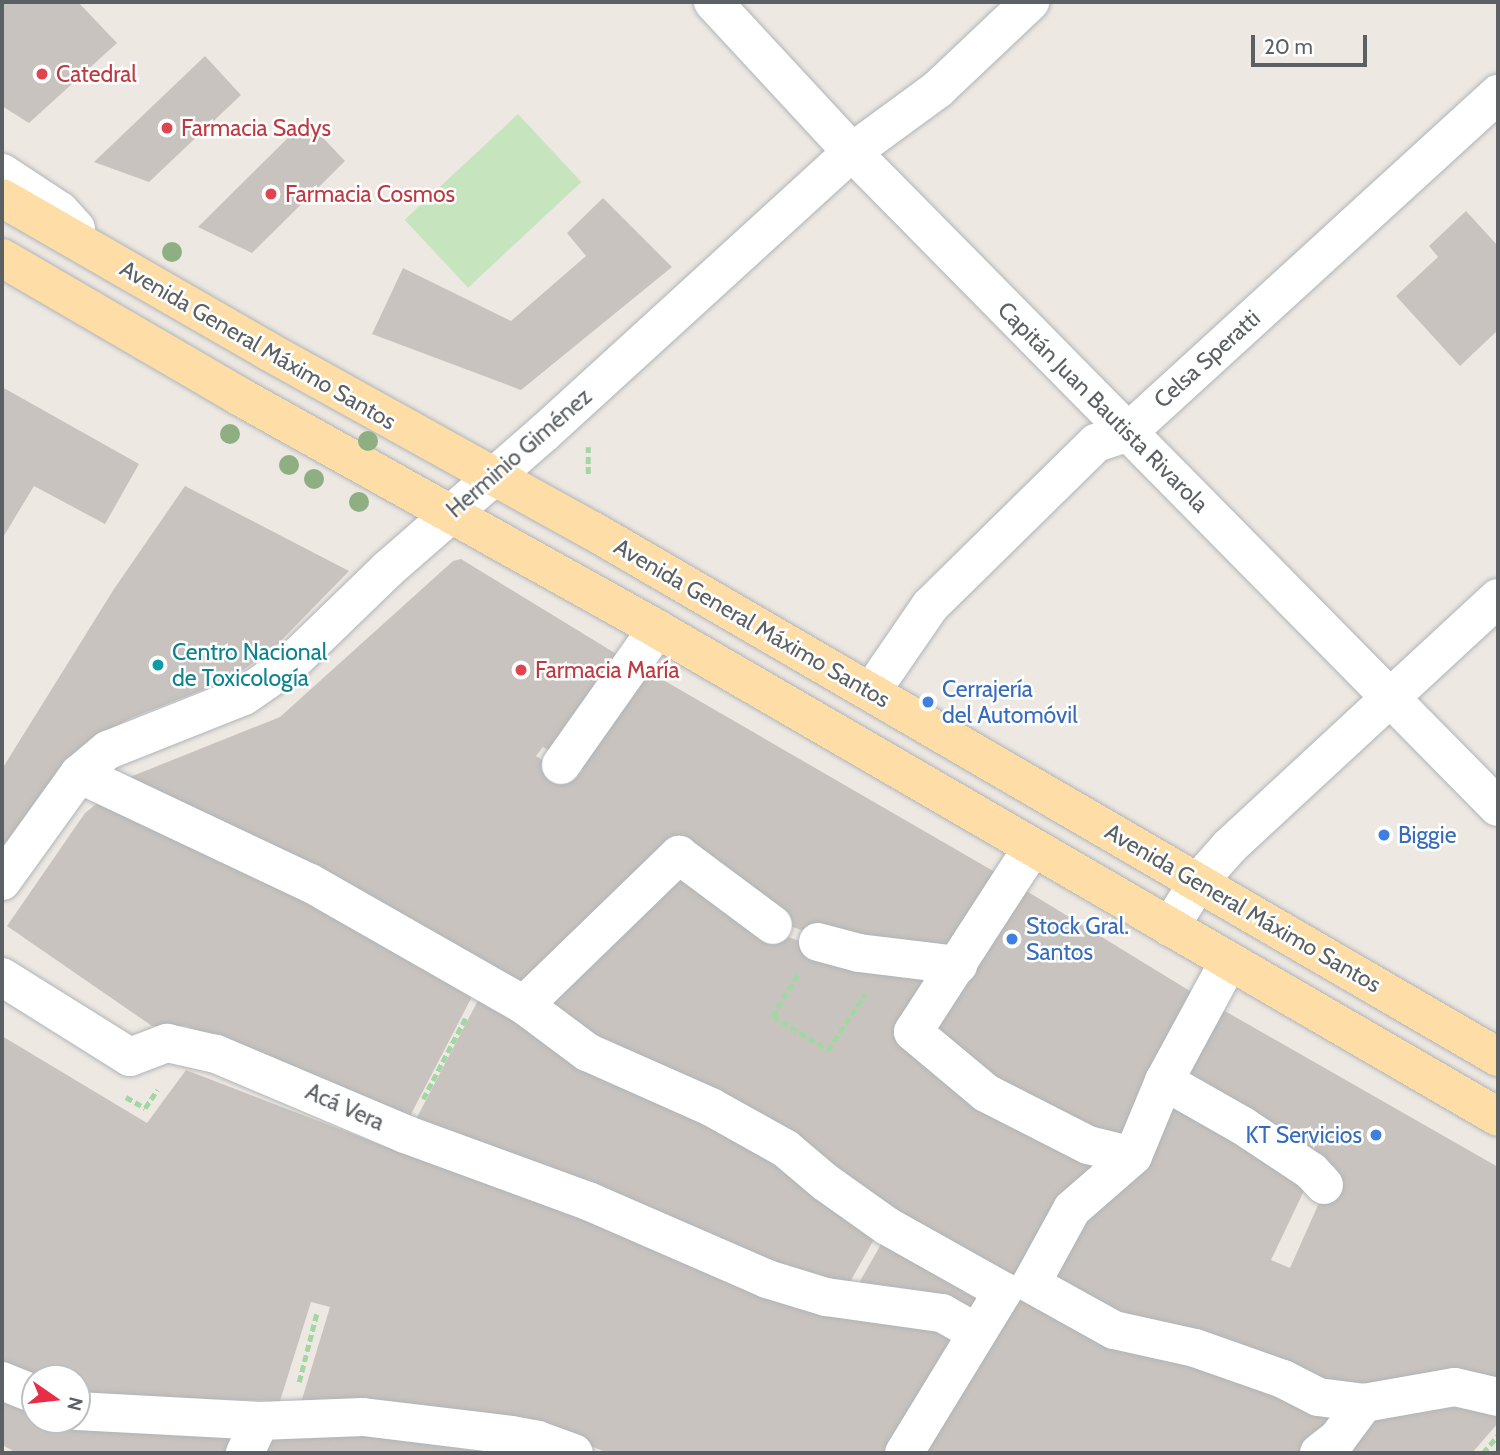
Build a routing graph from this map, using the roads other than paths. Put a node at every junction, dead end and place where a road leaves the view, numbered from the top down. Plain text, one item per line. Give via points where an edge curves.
1 (713, 2) edge
2 (1030, 2) edge
3 (1498, 93) edge
4 (852, 152) junction
5 (2, 173) edge
6 (2, 198) edge
7 (92, 251) junction
8 (2, 258) edge
9 (1127, 433) junction
10 (493, 476) junction
11 (449, 514) junction
12 (1498, 598) edge
13 (657, 629) junction
14 (872, 692) junction
15 (1389, 696) junction
16 (560, 764) dead end
17 (79, 774) junction
18 (1498, 807) edge
19 (1032, 848) junction
20 (2, 881) edge
21 (1198, 882) junction
22 (773, 925) dead end
23 (1170, 927) junction
24 (818, 942) road end
25 (1228, 961) junction
26 (958, 965) junction
27 (2, 977) edge
28 (524, 1005) junction
29 (1498, 1056) edge
30 (1164, 1081) junction
31 (1498, 1117) edge
32 (1133, 1156) junction
33 (1324, 1185) dead end
34 (1017, 1287) junction
35 (977, 1333) junction
36 (2, 1381) edge
37 (21, 1388) edge
38 (1498, 1397) edge
39 (1364, 1403) junction
40 (91, 1413) edge
41 (264, 1432) edge
42 (574, 1453) edge
43 (904, 1453) edge
44 (1320, 1453) edge

1 - 4 street, Capitán Juan Bautista Rivarola
2 - 4 street, Herminio Giménez via 938,89
3 - 9 street, Celsa Speratti
4 - 9 street, Capitán Juan Bautista Rivarola
4 - 10 street, Herminio Giménez
5 - 7 street via 60,211
6 - 7 main road, Avenida General Máximo Santos
7 - 10 main road, Avenida General Máximo Santos
8 - 11 main road
9 - 14 street, Celsa Speratti via 1096,443 930,606
9 - 15 street, Capitán Juan Bautista Rivarola
10 - 11 street, Herminio Giménez
10 - 14 main road, Avenida General Máximo Santos
11 - 13 main road
11 - 17 street, Herminio Giménez via 289,664 255,688 205,713 108,750
12 - 15 street
13 - 16 street
13 - 19 main road
14 - 21 main road, Avenida General Máximo Santos
15 - 18 street, Capitán Juan Bautista Rivarola
15 - 21 street
17 - 20 street, Herminio Giménez
17 - 28 street via 310,883
19 - 23 main road
19 - 26 street
21 - 23 street
21 - 29 main road, Avenida General Máximo Santos
22 - 28 street via 679,855
23 - 25 main road
24 - 26 street
25 - 30 street
25 - 31 main road
26 - 32 street via 913,1032 986,1093 1088,1145
27 - 35 street, Acá Vera via 130,1057 167,1043 216,1054 404,1134 588,1200 767,1279 814,1293 933,1311
28 - 34 street via 587,1052 711,1107 786,1149 887,1226
30 - 32 street
30 - 33 street via 1243,1126 1311,1171
32 - 34 street via 1072,1209
34 - 35 street
34 - 39 street via 1114,1330 1195,1348 1283,1379 1318,1397
35 - 43 street
36 - 37 street
38 - 39 street via 1455,1387
39 - 44 street via 1338,1438
40 - 41 street
41 - 42 street via 374,1418 511,1435

